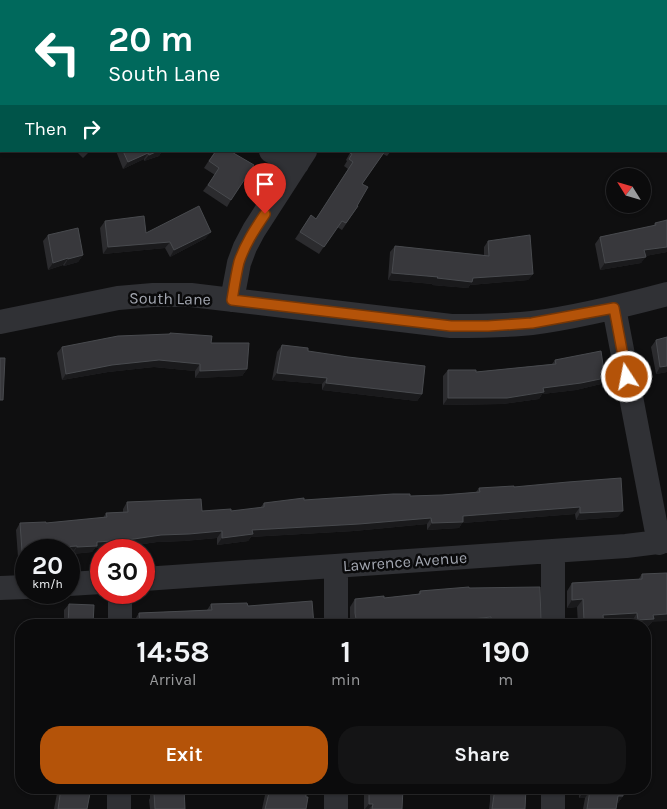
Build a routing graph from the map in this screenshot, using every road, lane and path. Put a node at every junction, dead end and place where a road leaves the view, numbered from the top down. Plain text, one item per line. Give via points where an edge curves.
1 (275, 152) edge
2 (301, 158) edge
3 (667, 294) edge
4 (232, 300) junction
5 (614, 308) junction
6 (0, 322) edge
7 (663, 542) edge
8 (553, 551) junction
9 (336, 566) junction
10 (155, 578) edge
11 (15, 587) edge
12 (0, 588) edge
13 (120, 604) edge
14 (120, 619) edge
15 (336, 619) edge
16 (553, 619) edge
17 (120, 794) edge
18 (336, 794) edge
19 (553, 794) edge
20 (119, 809) edge
21 (336, 809) edge
22 (553, 809) edge

1 - 2 street
2 - 4 street via 245,247
3 - 5 street, South Lane
4 - 5 street, South Lane via 451,326 532,323
4 - 6 street, South Lane via 191,295 118,298
5 - 7 street
7 - 8 street, Lawrence Avenue
8 - 9 street, Lawrence Avenue
8 - 16 street
9 - 10 street, Lawrence Avenue
9 - 15 street
11 - 12 street
13 - 14 street
17 - 20 street
18 - 21 street
19 - 22 street

